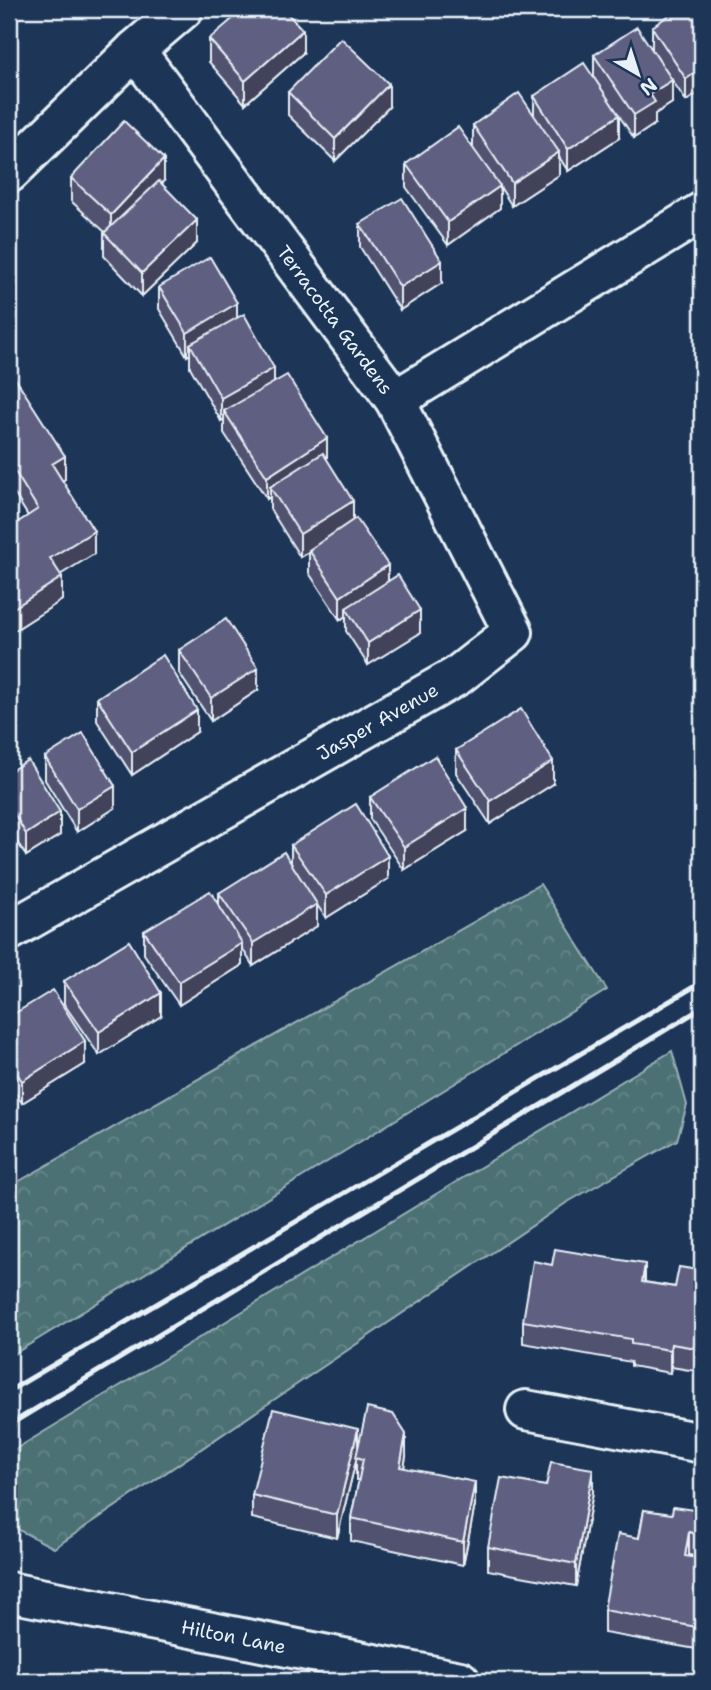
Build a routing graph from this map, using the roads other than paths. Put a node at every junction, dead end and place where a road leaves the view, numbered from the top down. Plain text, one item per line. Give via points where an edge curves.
1 (184, 9) edge
2 (135, 50) junction
3 (9, 173) edge
4 (702, 212) edge
5 (395, 400) junction
6 (9, 931) edge
7 (526, 1410) dead end
8 (702, 1443) edge
9 (9, 1592) edge
10 (460, 1681) edge

1 - 2 street
2 - 3 street
2 - 5 street, Terracotta Gardens
4 - 5 street, Terracotta Gardens
5 - 6 street, Jasper Avenue via 513,632 457,676
7 - 8 street
9 - 10 street, Hilton Lane

